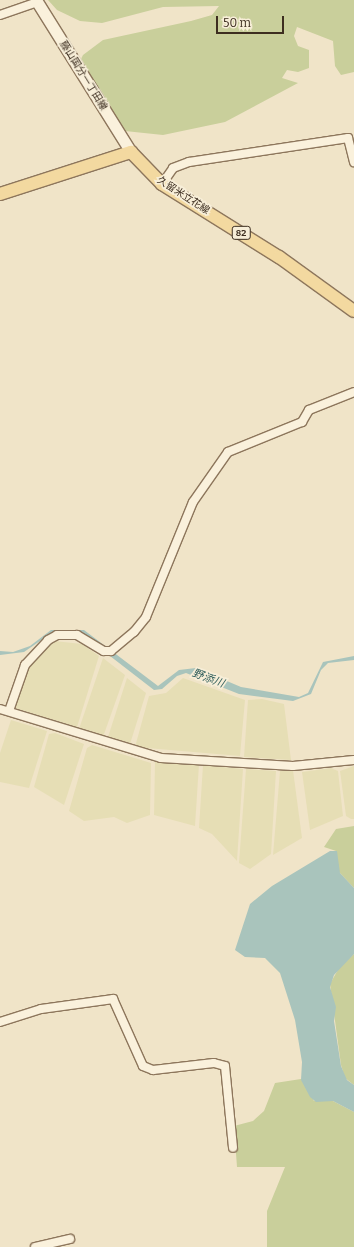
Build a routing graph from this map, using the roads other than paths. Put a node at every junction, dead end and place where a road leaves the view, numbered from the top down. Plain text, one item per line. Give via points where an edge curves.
1 (36, 1) edge
2 (0, 15) edge
3 (131, 152) junction
4 (354, 162) edge
5 (162, 184) junction
6 (0, 194) edge
7 (354, 311) edge
8 (354, 392) edge
9 (0, 709) edge
10 (9, 711) junction
11 (354, 760) edge
12 (0, 1022) edge
13 (233, 1148) dead end
14 (70, 1239) dead end
15 (35, 1247) edge

1 - 2 street
1 - 3 main road, 藤山国分一丁田線
3 - 5 main road, 久留米立花線 / 82
3 - 6 main road
4 - 5 street via 348,138 189,162 173,168
5 - 7 main road, 久留米立花線 / 82 via 279,257
8 - 10 street via 309,410 306,421 228,452 193,502 146,617 134,632 111,651 104,651 77,635 57,635 48,640 25,665
9 - 10 street
10 - 11 street via 160,758 293,766
12 - 13 street via 41,1009 113,999 143,1066 154,1070 214,1063 226,1066
14 - 15 street

